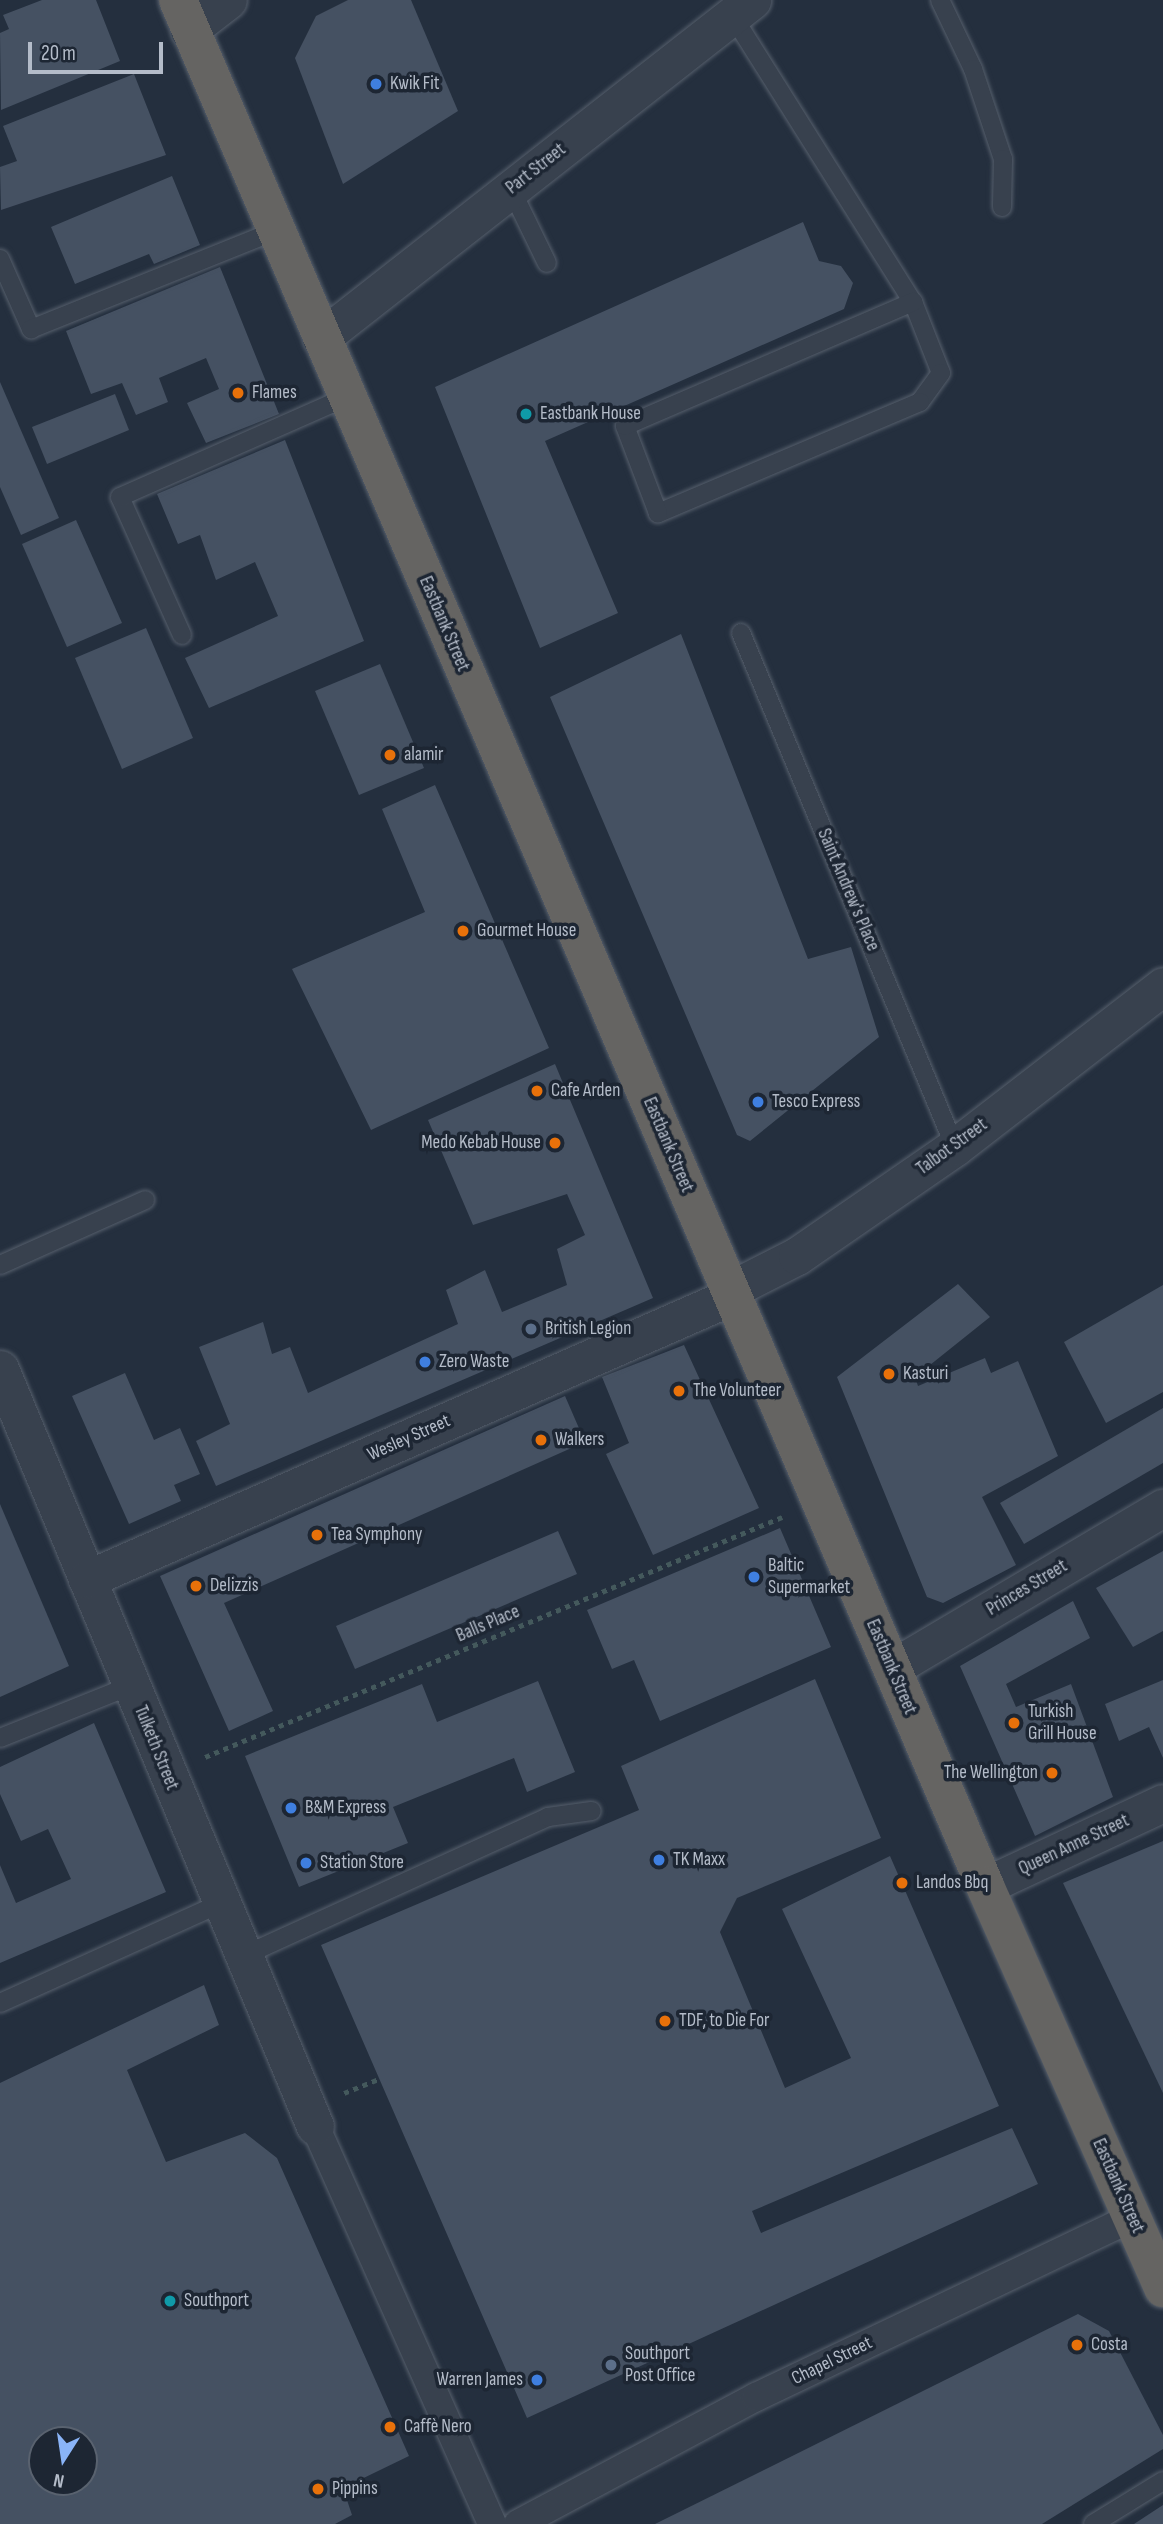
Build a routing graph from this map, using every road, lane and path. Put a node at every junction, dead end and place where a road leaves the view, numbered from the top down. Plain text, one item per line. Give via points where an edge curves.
1 (228, 0) edge
2 (940, 0) edge
3 (742, 8) edge
4 (184, 15) edge
5 (511, 189) junction
6 (1002, 207) dead end
7 (275, 231) junction
8 (0, 258) edge
9 (547, 263) dead end
10 (913, 302) junction
11 (321, 338) junction
12 (347, 397) junction
13 (741, 633) dead end
14 (182, 635) dead end
15 (1163, 986) edge
16 (954, 1147) junction
17 (145, 1200) dead end
18 (0, 1265) edge
19 (731, 1293) junction
20 (0, 1369) edge
21 (820, 1501) junction
22 (1163, 1508) edge
23 (87, 1579) junction
24 (892, 1668) junction
25 (130, 1686) junction
26 (0, 1738) edge
27 (166, 1773) junction
28 (1163, 1803) edge
29 (592, 1811) dead end
30 (985, 1886) junction
31 (221, 1903) junction
32 (243, 1956) junction
33 (0, 2003) edge
34 (315, 2126) joint
35 (1131, 2218) junction
36 (1163, 2288) edge
37 (1163, 2481) edge
38 (532, 2521) edge
39 (492, 2524) edge
40 (1093, 2524) edge

1 - 4 street
2 - 6 lane via 1000,148 1007,186
3 - 5 street, Part Street
3 - 10 lane
4 - 7 highway, Eastbank Street
5 - 9 lane
5 - 11 street, Part Street
7 - 8 lane via 31,330
7 - 11 highway, Eastbank Street
10 - 10 lane via 941,373 920,401 658,513 625,426
11 - 12 highway, Eastbank Street
12 - 14 lane via 120,497
12 - 19 highway, Eastbank Street
13 - 16 lane, Saint Andrew's Place
15 - 16 street, Talbot Street
16 - 19 street, Talbot Street via 797,1256
17 - 18 lane
19 - 21 highway, Eastbank Street
19 - 23 street, Wesley Street
20 - 23 street, Tulketh Street
21 - 24 highway, Eastbank Street
21 - 27 path, Balls Place
22 - 24 street, Princes Street
23 - 25 street, Tulketh Street
24 - 30 highway, Eastbank Street
25 - 26 lane
25 - 27 street, Tulketh Street
27 - 31 street, Tulketh Street
28 - 30 street, Queen Anne Street
29 - 32 lane via 548,1817
30 - 35 highway, Eastbank Street
31 - 32 street, Tulketh Street
31 - 33 lane
32 - 34 street, Tulketh Street
34 - 39 street
35 - 36 highway, Eastbank Street
35 - 38 street, Chapel Street via 757,2397
37 - 40 lane

